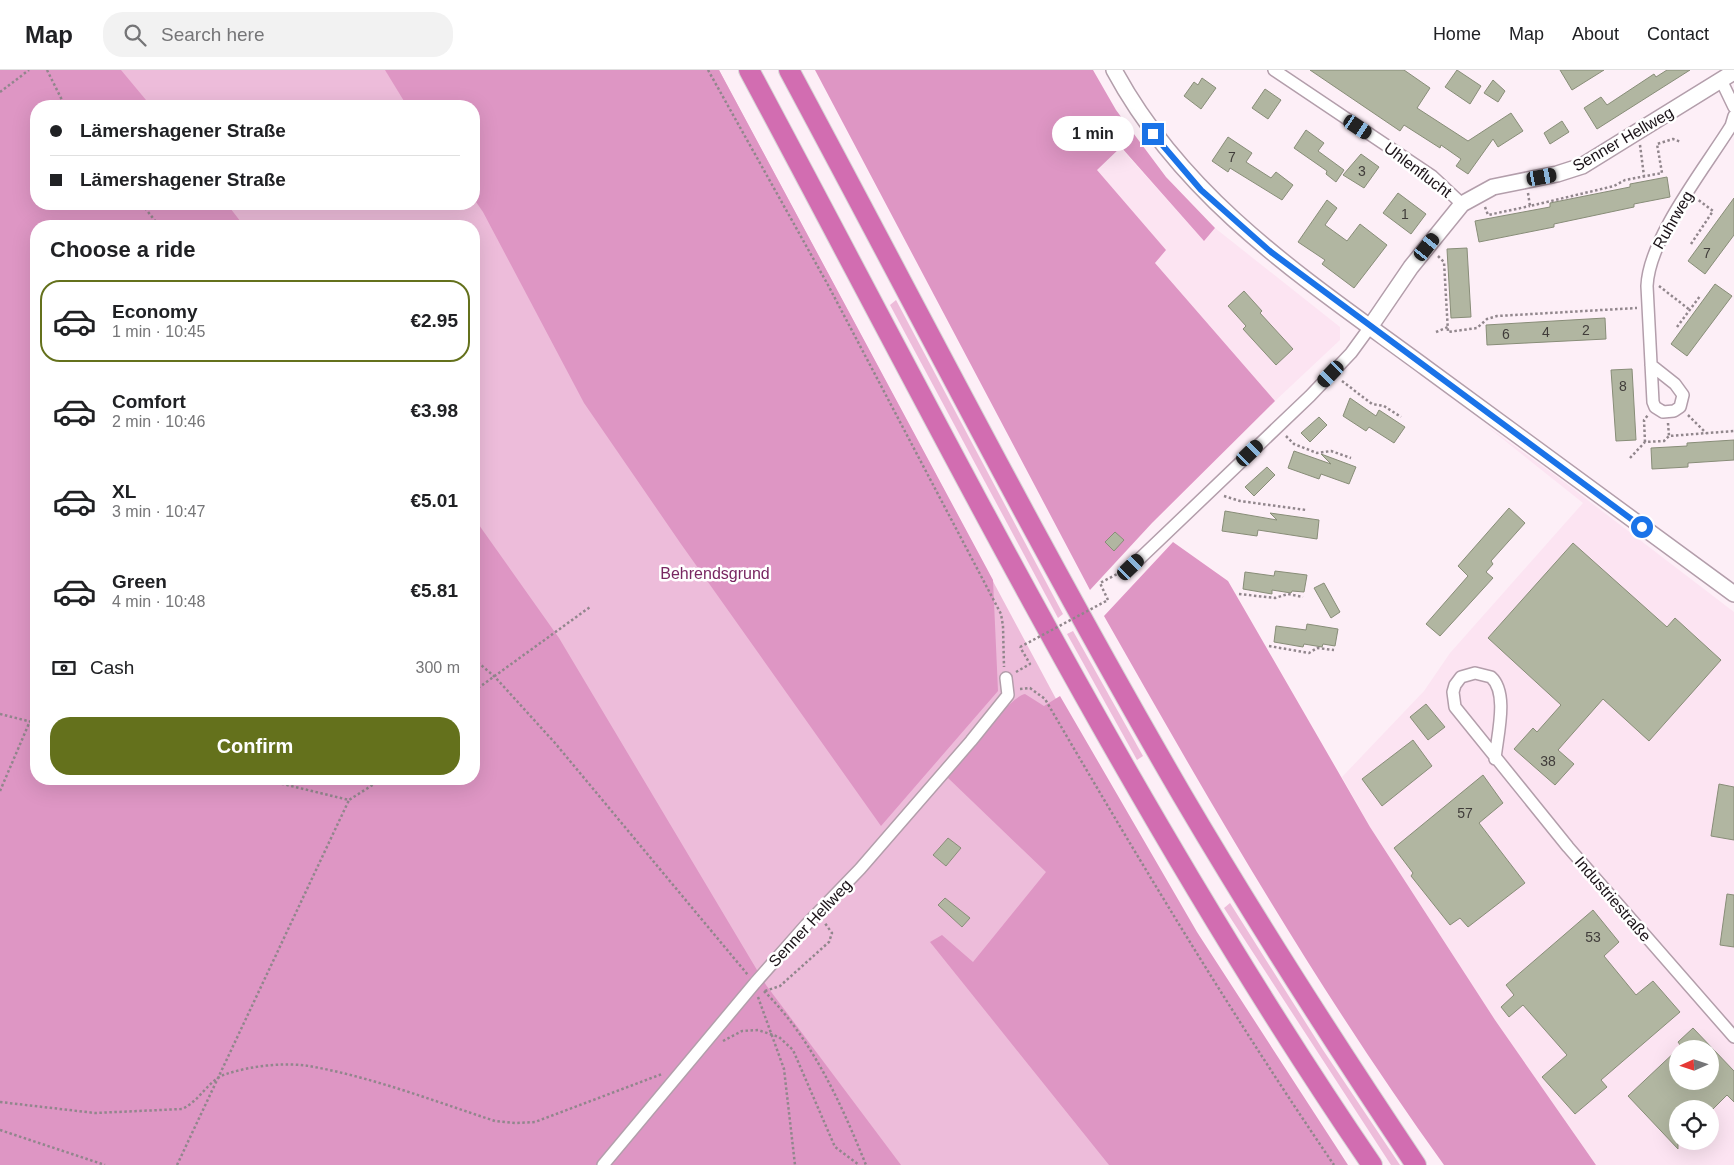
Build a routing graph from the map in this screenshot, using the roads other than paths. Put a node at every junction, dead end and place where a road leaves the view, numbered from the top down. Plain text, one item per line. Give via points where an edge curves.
1 (749, 70) edge
2 (790, 70) edge
3 (1114, 70) edge
4 (1274, 70) edge
5 (1728, 76) edge
6 (1734, 107) edge
7 (1734, 116) edge
8 (1462, 204) junction
9 (1370, 327) junction
10 (1651, 365) junction
11 (1131, 567) dead end
12 (1734, 594) edge
13 (1008, 677) road end
14 (1495, 759) junction
15 (1733, 1033) edge
16 (603, 1165) edge
17 (1372, 1165) edge
18 (1416, 1165) edge

1 - 17 highway via 1116,754 1266,1003
2 - 18 highway via 1144,730 1269,940
3 - 9 main road via 1153,134 1201,190 1252,236
4 - 8 street, Uhlenflucht via 1432,176
5 - 6 street
5 - 8 main road, Senner Hellweg via 1582,166 1480,192
7 - 10 street, Ruhrweg via 1651,259 1647,286
8 - 9 main road, Senner Hellweg via 1411,266
9 - 11 street, Senner Hellweg via 1331,374
9 - 12 main road
10 - 10 street, Ruhrweg via 1655,407 1667,413 1680,406 1683,395
13 - 16 street, Senner Hellweg via 1008,695 971,741 755,984
14 - 14 street, Industriestraße via 1500,689 1491,677 1475,672 1467,674 1455,684 1456,707
14 - 15 street, Industriestraße via 1568,847

